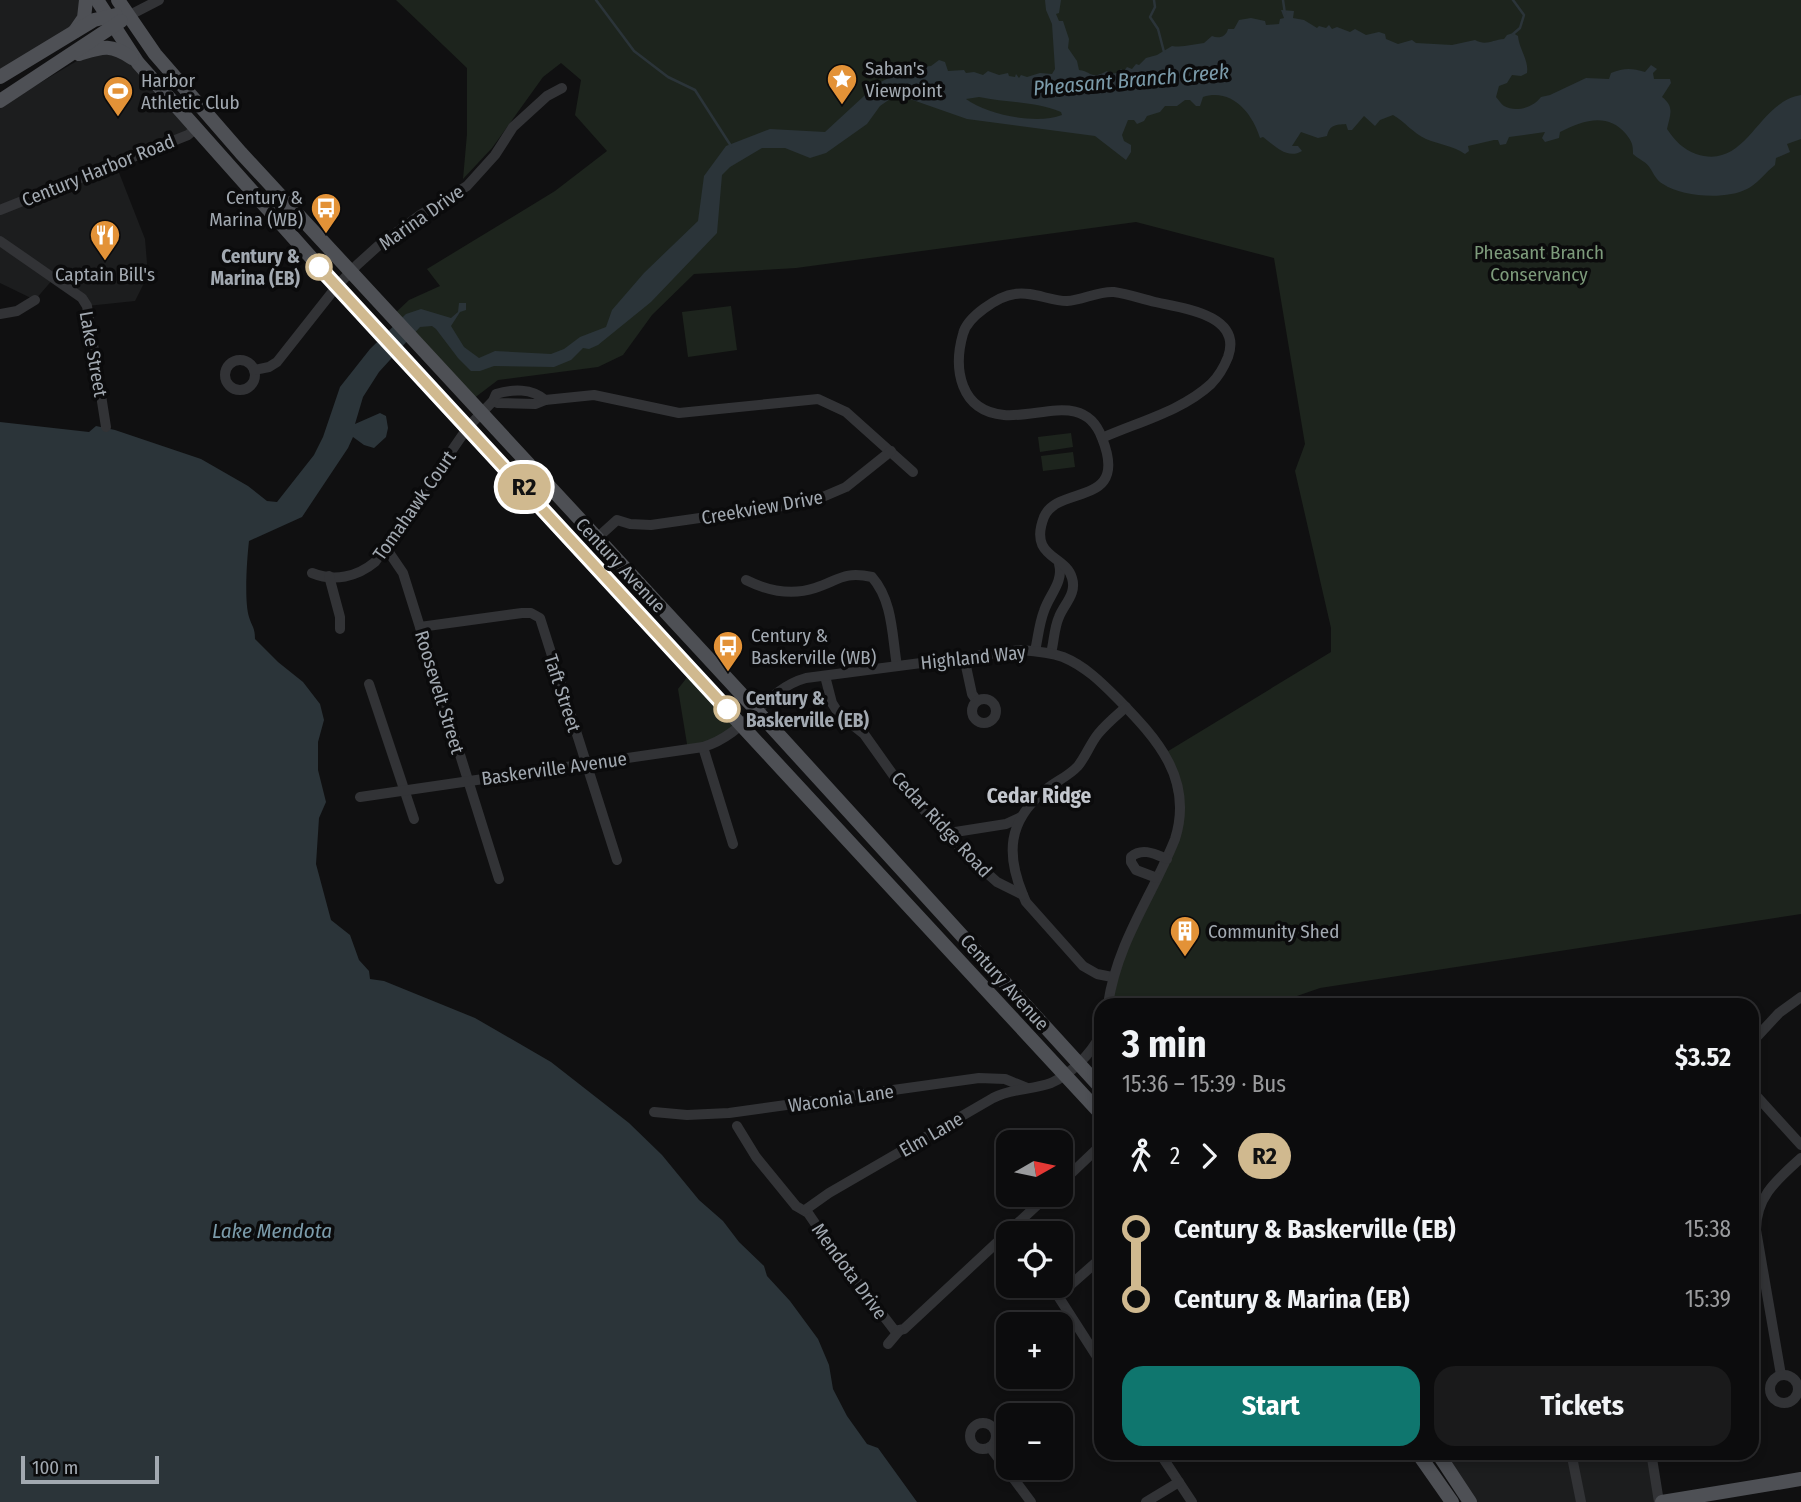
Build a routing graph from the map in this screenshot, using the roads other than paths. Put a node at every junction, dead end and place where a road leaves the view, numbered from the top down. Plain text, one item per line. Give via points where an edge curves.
1 (86, 0) edge
2 (97, 0) edge
3 (118, 0) edge
4 (159, 0) edge
5 (128, 16) junction
6 (111, 21) junction
7 (74, 33) junction
8 (65, 59) junction
9 (138, 63) junction
10 (0, 77) edge
11 (562, 88) dead end
12 (0, 101) edge
13 (195, 129) junction
14 (0, 210) edge
15 (0, 241) edge
16 (350, 272) junction
17 (337, 286) junction
18 (35, 300) dead end
19 (0, 314) edge
20 (254, 370) dead end
21 (480, 414) junction
22 (106, 427) dead end
23 (468, 427) junction
24 (1102, 438) junction
25 (891, 451) junction
26 (914, 472) dead end
27 (596, 539) junction
28 (386, 548) junction
29 (1059, 564) junction
30 (312, 573) dead end
31 (329, 576) junction
32 (746, 580) dead end
33 (420, 627) junction
34 (340, 629) dead end
35 (1035, 651) junction
36 (1051, 653) junction
37 (964, 657) junction
38 (897, 666) junction
39 (825, 676) junction
40 (369, 684) dead end
41 (977, 701) dead end
42 (1126, 707) junction
43 (758, 712) junction
44 (742, 725) junction
45 (703, 747) junction
46 (585, 763) junction
47 (467, 780) junction
48 (404, 790) junction
49 (360, 797) dead end
50 (1020, 817) junction
51 (414, 819) dead end
52 (948, 833) junction
53 (733, 844) dead end
54 (1167, 859) junction
55 (617, 860) dead end
56 (1157, 878) junction
57 (499, 879) dead end
58 (1023, 895) junction
59 (1112, 977) junction
60 (1801, 997) edge
61 (1109, 998) edge
62 (1759, 1034) edge
63 (1094, 1045) edge
64 (1078, 1063) junction
65 (1065, 1074) junction
66 (1094, 1080) edge
67 (1027, 1088) junction
68 (1759, 1099) edge
69 (1094, 1106) edge
70 (654, 1112) dead end
71 (737, 1126) dead end
72 (1801, 1145) edge
73 (1094, 1152) edge
74 (1801, 1158) edge
75 (1073, 1172) edge
76 (1034, 1208) edge
77 (1759, 1208) edge
78 (805, 1210) junction
79 (1759, 1248) edge
80 (1094, 1264) edge
81 (899, 1331) junction
82 (888, 1344) dead end
83 (1094, 1352) edge
84 (1780, 1376) dead end
85 (990, 1447) dead end
86 (1164, 1460) edge
87 (1423, 1460) edge
88 (1442, 1460) edge
89 (1573, 1460) edge
90 (1653, 1460) edge
91 (1801, 1479) edge
92 (1179, 1482) junction
93 (1031, 1502) edge
94 (1146, 1502) edge
95 (1192, 1502) edge
96 (1452, 1502) edge
97 (1470, 1502) edge
98 (1581, 1502) edge
99 (1661, 1502) edge

1 - 7 main road
2 - 6 main road, Century Avenue
3 - 5 main road, Century Avenue
4 - 5 street
5 - 6 main road
5 - 16 main road, Century Avenue via 178,82
6 - 7 main road via 94,20
6 - 8 main road
6 - 9 main road, Century Avenue
7 - 10 main road
8 - 9 main road via 107,46
8 - 12 main road
9 - 13 main road, Century Avenue
11 - 16 street, Marina Drive via 513,127 467,186 378,246
13 - 14 street, Century Harbor Road
13 - 17 main road, Century Avenue
15 - 22 street, Lake Street via 87,306
16 - 17 street, Marina Drive
16 - 21 main road, Century Avenue
17 - 20 street, Marina Drive via 277,362
17 - 23 main road, Century Avenue
18 - 19 street via 17,311
21 - 23 street, Tomahawk Court
21 - 25 street, Tomahawk Court via 496,394 506,391 535,393 545,400 594,395 679,413 818,399 846,412
21 - 27 main road, Century Avenue
23 - 28 street, Tomahawk Court
23 - 44 main road, Century Avenue
24 - 24 street via 1199,393 1221,372 1230,349 1224,327 1214,318 1106,292 1070,301 1013,294 970,321 957,361 960,382 975,403 1003,415 1077,411 1094,421
24 - 29 street via 1108,468 1099,487 1051,507 1044,517 1040,531 1043,547
25 - 26 street
25 - 27 street, Creekview Drive via 846,487 811,502 655,525 617,520
27 - 43 main road, Century Avenue
28 - 31 street, Tomahawk Court via 365,570 351,576
28 - 33 street, Roosevelt Street via 401,569
29 - 35 street
29 - 36 street via 1073,582
30 - 31 street, Tomahawk Court
31 - 34 street
32 - 38 street via 791,593 850,574 872,577 888,603
33 - 46 street, Taft Street via 527,613 538,617
33 - 47 street, Roosevelt Street
35 - 36 street, Highland Way
35 - 37 street, Highland Way
36 - 42 street, Highland Way via 1086,669
37 - 38 street, Highland Way
37 - 41 street
38 - 39 street, Highland Way
39 - 43 street, Highland Way via 785,686
39 - 52 street, Cedar Ridge Road via 839,714 864,734 901,786
40 - 48 street
42 - 50 street via 1098,734 1078,766 1041,793
42 - 54 street, Highland Way via 1165,753 1176,778 1180,821
43 - 44 street, Highland Way
43 - 64 main road, Century Avenue
44 - 45 street, Baskerville Avenue
44 - 65 main road, Century Avenue
45 - 46 street, Baskerville Avenue
45 - 53 street
46 - 47 street, Baskerville Avenue
46 - 55 street, Taft Street
47 - 48 street, Baskerville Avenue
47 - 57 street, Roosevelt Street
48 - 49 street, Baskerville Avenue
48 - 51 street
50 - 52 street via 1006,824
50 - 58 street via 1012,852
52 - 58 street, Cedar Ridge Road via 997,881
54 - 56 street, Highland Way
54 - 56 street via 1144,851 1131,857 1136,870
56 - 59 street, Highland Way
58 - 59 street, Cedar Ridge Road via 1083,967
59 - 61 street, Highland Way
60 - 62 street
63 - 64 street
64 - 65 street
64 - 66 main road, Century Avenue
65 - 67 street, Elm Lane via 1052,1083
65 - 69 main road, Century Avenue
67 - 70 street, Waconia Lane via 1005,1079 979,1079 740,1112
67 - 78 street, Elm Lane via 993,1098
68 - 72 street
71 - 78 street, Mendota Drive via 769,1173 796,1206
73 - 75 street
74 - 77 street via 1773,1183
76 - 81 street, Mendota Drive
78 - 81 street, Mendota Drive via 891,1329
79 - 84 street
80 - 83 street via 1058,1296
81 - 82 street
85 - 93 street
86 - 92 street
87 - 96 main road
88 - 97 main road
89 - 98 street
90 - 99 street
91 - 99 main road
92 - 94 street
92 - 95 street

